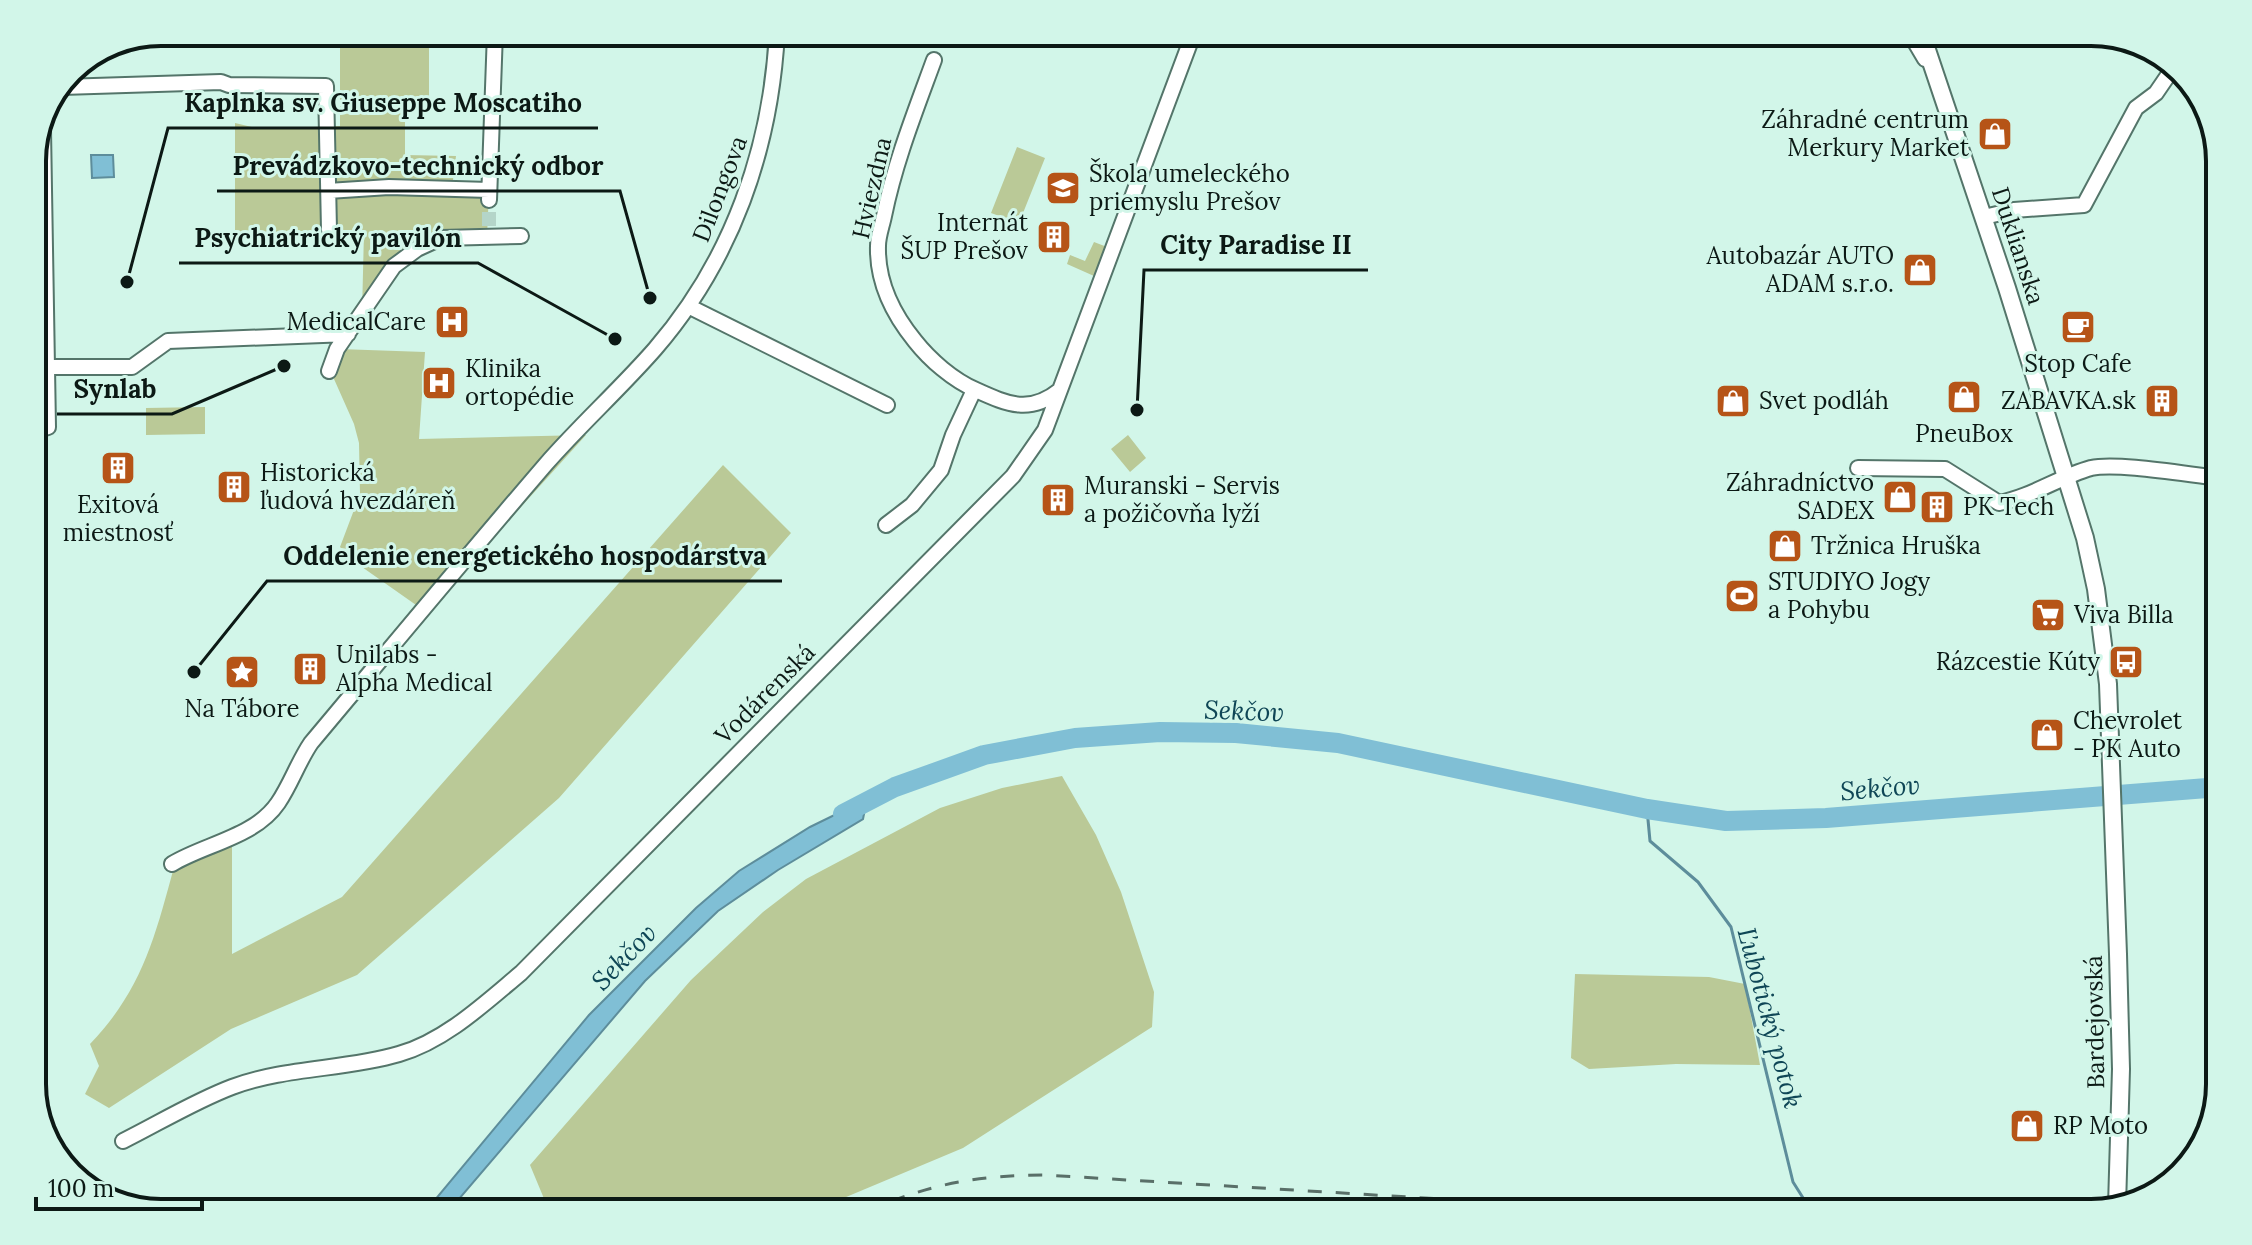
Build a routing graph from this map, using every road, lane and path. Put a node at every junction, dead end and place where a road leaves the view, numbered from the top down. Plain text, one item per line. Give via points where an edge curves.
1 (494, 46) edge
2 (776, 46) edge
3 (1189, 46) edge
4 (1917, 46) edge
5 (1926, 46) edge
6 (934, 60) dead end
7 (2168, 76) edge
8 (1937, 79) junction
9 (74, 87) edge
10 (328, 191) junction
11 (1984, 217) junction
12 (329, 230) dead end
13 (521, 236) dead end
14 (688, 306) junction
15 (46, 308) edge
16 (348, 334) junction
17 (47, 367) junction
18 (329, 371) dead end
19 (974, 390) junction
20 (1060, 390) junction
21 (887, 405) dead end
22 (46, 428) edge
23 (1858, 468) dead end
24 (2065, 476) junction
25 (2206, 477) edge
26 (886, 525) dead end
27 (2110, 741) joint
28 (172, 864) dead end
29 (123, 1141) dead end
30 (2117, 1196) edge

1 - 10 street via 489,195 389,187
2 - 14 street, Dilongova via 771,100 754,172 713,267
3 - 20 street, Vodárenská
4 - 8 street
5 - 8 main road, Duklianska
6 - 19 street, Hviezdna via 887,201 878,246 881,273 887,296 909,333 925,353
7 - 11 street via 2136,108 2084,205
8 - 11 main road, Duklianska
9 - 10 street via 221,82 326,86
10 - 12 street
11 - 24 main road, Duklianska
13 - 16 street via 489,232 441,238 417,249 394,266
14 - 21 street
14 - 28 street, Dilongova via 655,349 539,472 311,743 271,811 244,831
15 - 17 street
16 - 17 street via 168,341 132,367
16 - 18 street
17 - 22 street
19 - 20 street, Hviezdna via 1023,406 1047,400
19 - 26 street via 941,470 912,505
20 - 29 street, Vodárenská via 1045,430 1013,476 521,973 467,1017 402,1054 232,1087
23 - 24 street via 1945,469 1999,503
24 - 25 street via 2096,467
24 - 27 main road, Duklianska via 2096,589
27 - 30 main road, Bardejovská via 2121,1069

